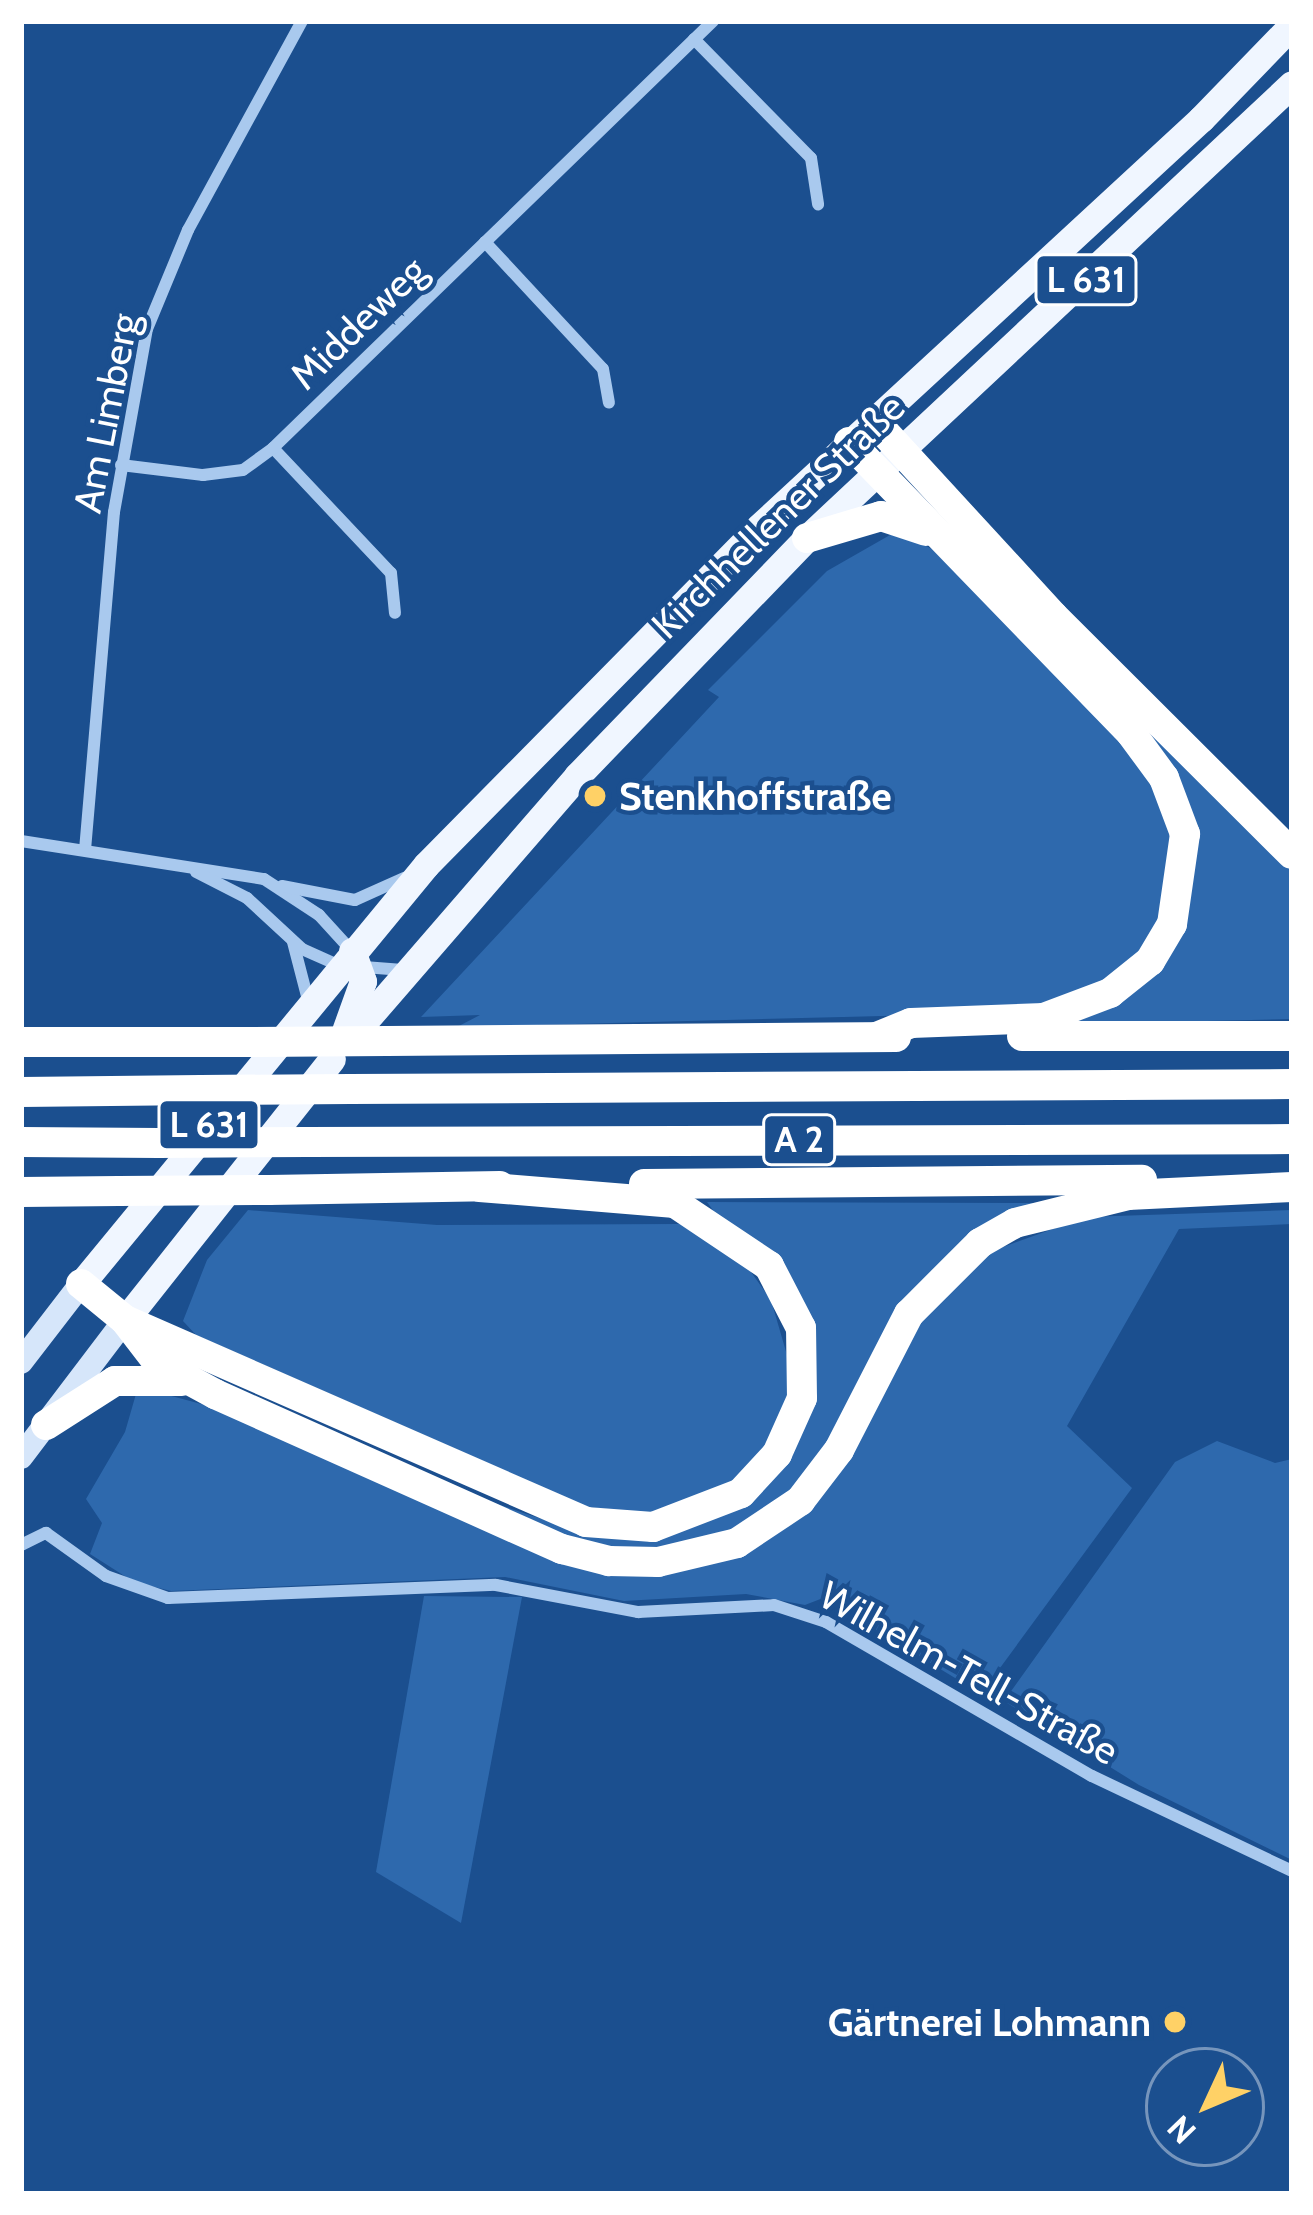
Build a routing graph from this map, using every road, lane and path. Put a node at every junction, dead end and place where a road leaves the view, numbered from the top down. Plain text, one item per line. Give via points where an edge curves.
1 (302, 21) edge
2 (713, 21) edge
3 (1292, 25) edge
4 (694, 39) junction
5 (1292, 84) edge
6 (818, 204) dead end
7 (485, 242) junction
8 (609, 402) dead end
9 (873, 420) junction
10 (849, 442) junction
11 (273, 448) junction
12 (900, 450) junction
13 (121, 465) junction
14 (876, 472) junction
15 (937, 536) junction
16 (807, 538) junction
17 (395, 613) dead end
18 (21, 841) edge
19 (85, 850) junction
20 (1292, 854) edge
21 (426, 865) junction
22 (189, 869) junction
23 (264, 879) junction
24 (293, 940) junction
25 (350, 962) junction
26 (408, 970) junction
27 (308, 1000) junction
28 (877, 1036) junction
29 (1292, 1036) edge
30 (21, 1042) edge
31 (332, 1060) dead end
32 (1292, 1084) edge
33 (21, 1092) edge
34 (1292, 1139) edge
35 (21, 1142) edge
36 (1292, 1186) edge
37 (480, 1187) junction
38 (21, 1192) edge
39 (81, 1284) junction
40 (125, 1320) junction
41 (21, 1362) edge
42 (191, 1381) junction
43 (46, 1425) junction
44 (21, 1457) edge
45 (21, 1545) edge
46 (1292, 1871) edge

1 - 13 street, Am Limberg via 188,230 147,329
2 - 4 street, Middeweg
3 - 9 main road, Kirchhellener Straße / L 631
4 - 6 street via 812,158
4 - 7 street, Middeweg
5 - 12 main road, Kirchhellener Straße / L 631
7 - 8 street via 603,369
7 - 11 street, Middeweg
9 - 10 main road, Kirchhellener Straße / L 631
9 - 12 highway
10 - 14 highway
10 - 21 main road, Kirchhellener Straße / L 631
11 - 13 street, Middeweg via 243,470 203,475
11 - 17 street via 391,573
12 - 14 main road, Kirchhellener Straße / L 631
12 - 20 highway
13 - 19 street, Am Limberg
14 - 15 highway
14 - 16 main road, Kirchhellener Straße / L 631
15 - 16 highway via 881,516
15 - 28 highway via 1149,755 1178,807 1186,859 1163,943 1110,994 1044,1018 911,1023
16 - 26 main road, Kirchhellener Straße / L 631 via 645,702
18 - 19 street
19 - 22 street
21 - 23 street, Kirchhellener Straße via 355,900
21 - 25 main road, Kirchhellener Straße / L 631
22 - 23 street
22 - 24 street via 247,898
23 - 25 street via 319,915
24 - 25 street
24 - 27 street
25 - 26 street
25 - 26 main road, Kirchhellener Straße / L 631 via 348,1035
25 - 27 main road, Kirchhellener Straße / L 631
27 - 39 main road, Kirchhellener Straße / L 631
28 - 29 highway
28 - 30 highway, bridge
31 - 40 main road, L 631
32 - 33 highway, A 2, bridge
34 - 35 highway, A 2, bridge
36 - 37 highway via 970,1178
36 - 42 highway via 1128,1196 1015,1223 980,1243 909,1314 820,1480 772,1522 695,1558 609,1561 562,1549
37 - 38 highway, bridge
37 - 40 highway via 675,1203 769,1266 801,1328 802,1398 777,1454 741,1493 653,1527 586,1522
39 - 40 highway
39 - 41 main road, Kirchhellener Straße / L 631
40 - 42 highway via 146,1353
40 - 43 main road, L 631
42 - 43 highway via 115,1381
43 - 44 main road, L 631
45 - 46 street, Wilhelm-Tell-Straße via 46,1532 106,1576 168,1598 496,1585 638,1612 755,1602 800,1612 1092,1776

